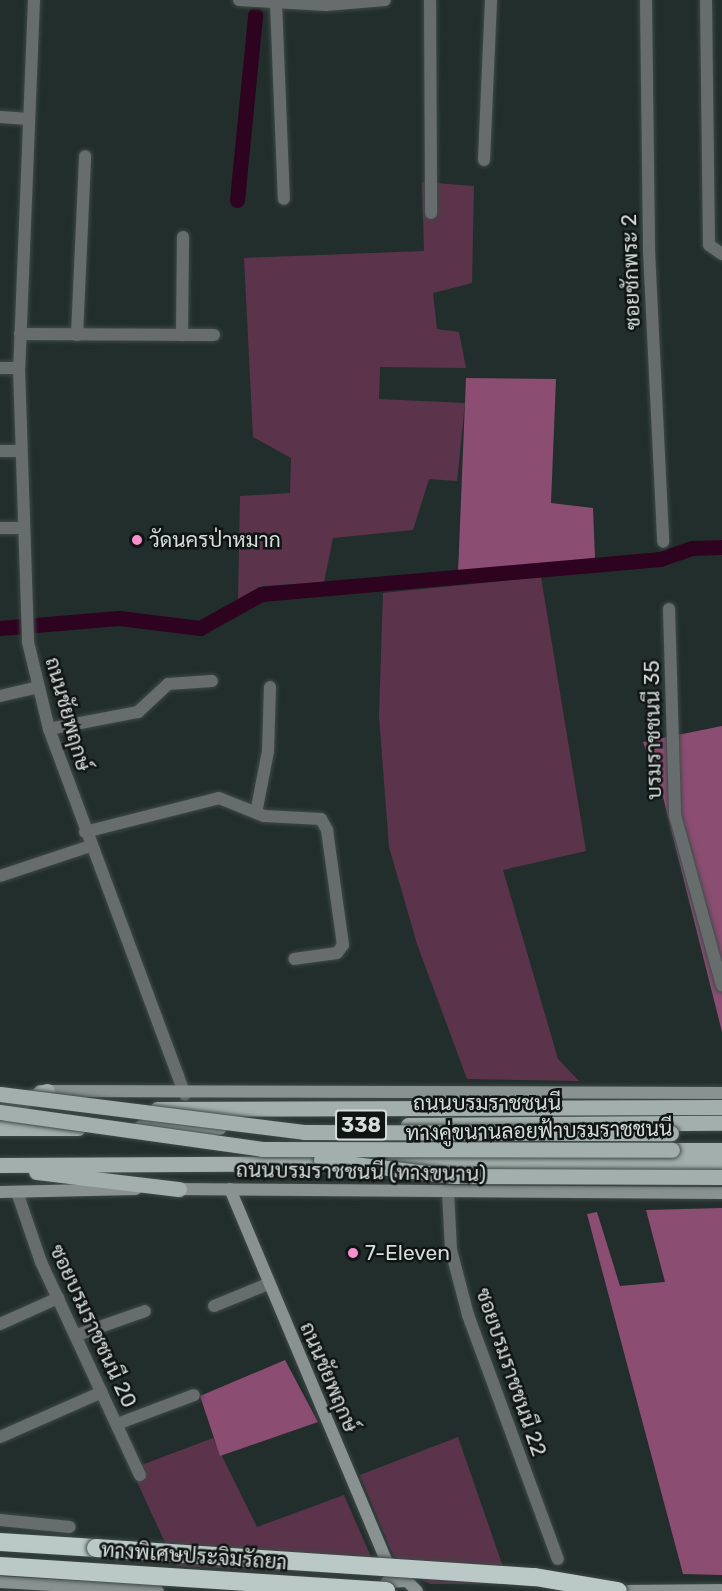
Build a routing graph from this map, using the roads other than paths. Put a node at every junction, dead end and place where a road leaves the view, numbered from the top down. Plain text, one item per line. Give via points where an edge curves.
1 (34, 0) edge
2 (239, 0) edge
3 (385, 0) edge
4 (430, 0) edge
5 (490, 0) edge
6 (646, 0) edge
7 (706, 0) edge
8 (276, 3) junction
9 (0, 117) edge
10 (29, 119) junction
11 (85, 156) dead end
12 (484, 160) dead end
13 (284, 199) dead end
14 (431, 213) dead end
15 (183, 237) dead end
16 (722, 254) edge
17 (20, 334) junction
18 (77, 335) junction
19 (182, 335) junction
20 (214, 335) dead end
21 (0, 368) edge
22 (19, 368) junction
23 (0, 451) edge
24 (21, 451) junction
25 (0, 528) edge
26 (22, 528) junction
27 (663, 542) dead end
28 (669, 609) dead end
29 (212, 681) dead end
30 (270, 687) dead end
31 (36, 688) junction
32 (0, 696) edge
33 (49, 729) junction
34 (256, 813) junction
35 (85, 832) junction
36 (90, 846) junction
37 (0, 876) edge
38 (294, 959) dead end
39 (722, 986) edge
40 (47, 1091) junction
41 (0, 1092) edge
42 (722, 1093) edge
43 (185, 1094) junction
44 (722, 1107) edge
45 (136, 1109) junction
46 (0, 1111) edge
47 (722, 1124) edge
48 (0, 1128) edge
49 (722, 1133) edge
50 (262, 1149) junction
51 (722, 1150) edge
52 (722, 1165) edge
53 (0, 1166) edge
54 (722, 1177) edge
55 (179, 1189) junction
56 (230, 1189) junction
57 (0, 1192) edge
58 (17, 1192) junction
59 (448, 1192) junction
60 (722, 1193) edge
61 (268, 1284) junction
62 (58, 1298) junction
63 (214, 1306) dead end
64 (145, 1311) dead end
65 (0, 1324) edge
66 (77, 1335) junction
67 (102, 1392) junction
68 (194, 1395) dead end
69 (117, 1424) junction
70 (0, 1437) edge
71 (140, 1474) dead end
72 (0, 1520) edge
73 (70, 1527) dead end
74 (0, 1542) edge
75 (558, 1559) dead end
76 (0, 1566) edge
77 (0, 1573) edge
78 (0, 1582) edge
79 (390, 1585) edge
80 (722, 1590) edge
81 (158, 1591) edge
82 (344, 1591) edge
83 (378, 1591) edge
84 (417, 1591) edge
85 (424, 1591) edge
86 (618, 1591) edge
87 (628, 1591) edge

1 - 10 street, ถนนชัยพฤกษ์
2 - 8 street
3 - 8 street
4 - 14 street
5 - 12 street
6 - 27 street, ซอยชักพระ 2 via 649,251
7 - 16 street via 709,246
8 - 13 street
9 - 10 street
10 - 17 street, ถนนชัยพฤกษ์
11 - 18 street
15 - 19 street
17 - 18 street
17 - 22 street, ถนนชัยพฤกษ์
18 - 19 street
19 - 20 street
21 - 22 street
22 - 24 street, ถนนชัยพฤกษ์
23 - 24 street
24 - 26 street, ถนนชัยพฤกษ์
25 - 26 street
26 - 31 street, ถนนชัยพฤกษ์ via 28,642
28 - 39 street, บรมราชชนนี 35 via 675,815
29 - 33 street via 168,684 138,712
30 - 34 street via 268,752
31 - 32 street
31 - 33 street, ถนนชัยพฤกษ์
33 - 35 street, ถนนชัยพฤกษ์
34 - 35 street via 229,799 206,798
34 - 38 street via 314,817 327,830 341,951
35 - 36 street, ถนนชัยพฤกษ์
36 - 37 street
36 - 43 street, ถนนชัยพฤกษ์
40 - 41 main road, 338
40 - 43 main road, 338
40 - 46 main road
41 - 45 main road, ทางคู่ขนานลอยฟ้าบรมราชชนนี, bridge
42 - 43 main road, 338
44 - 45 main road, bridge
45 - 49 main road, ทางคู่ขนานลอยฟ้าบรมราชชนนี, bridge via 304,1132
46 - 50 main road, ทางคู่ขนานลอยฟ้าบรมราชชนนี, bridge
47 - 48 main road, ถนนบรมราชชนนี / 338
50 - 51 main road, ทางคู่ขนานลอยฟ้าบรมราชชนนี, bridge
50 - 54 main road, bridge via 454,1176
52 - 53 main road, 338
53 - 55 main road
55 - 56 main road, ถนนบรมราชชนนี (ทางขนาน)
55 - 58 main road, ถนนบรมราชชนนี (ทางขนาน)
56 - 59 main road, ถนนบรมราชชนนี (ทางขนาน)
56 - 61 main road, ถนนชัยพฤกษ์
57 - 58 main road, ถนนบรมราชชนนี (ทางขนาน)
58 - 62 street, ซอยบรมราชชนนี 20
59 - 60 main road, ถนนบรมราชชนนี (ทางขนาน)
59 - 75 street, ซอยบรมราชชนนี 22 via 450,1241 468,1315
61 - 63 street
61 - 79 main road, ถนนชัยพฤกษ์
62 - 65 street
62 - 66 street, ซอยบรมราชชนนี 20
64 - 66 street
66 - 67 street, ซอยบรมราชชนนี 20
67 - 69 street, ซอยบรมราชชนนี 20
67 - 70 street
68 - 69 street
69 - 71 street, ซอยบรมราชชนนี 20
72 - 73 street
74 - 86 highway, bridge via 535,1576
76 - 79 highway, ทางพิเศษประจิมรัถยา, bridge
77 - 82 main road
78 - 81 main road
79 - 83 main road
79 - 84 main road
80 - 87 main road
84 - 85 main road

